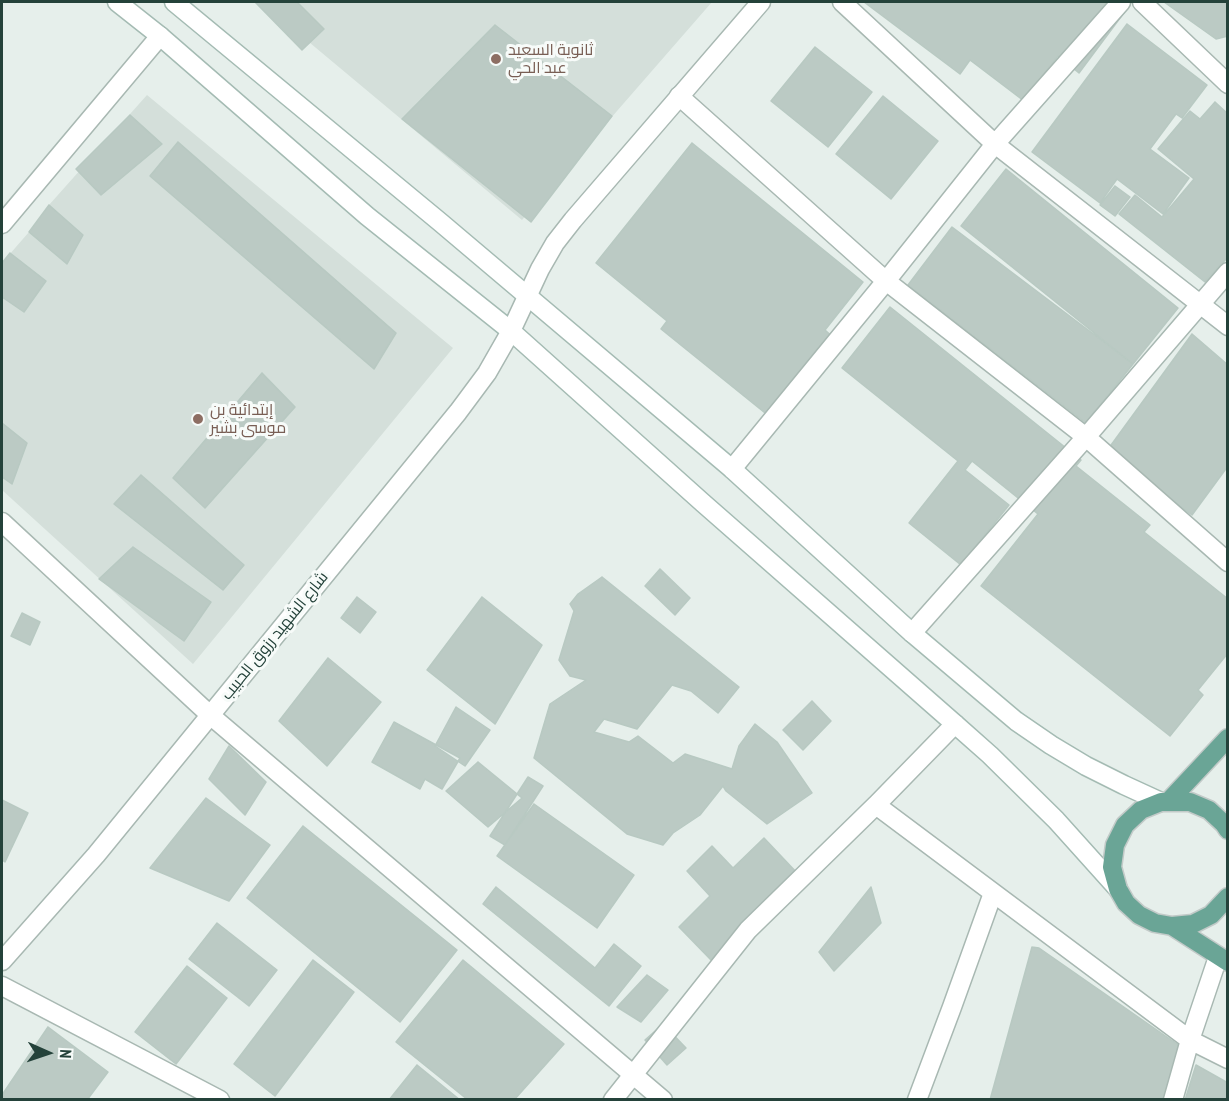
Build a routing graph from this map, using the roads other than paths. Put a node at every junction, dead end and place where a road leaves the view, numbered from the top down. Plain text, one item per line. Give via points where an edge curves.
1 (117, 2) edge
2 (174, 2) edge
3 (761, 2) edge
4 (842, 2) edge
5 (1121, 2) edge
6 (1142, 2) edge
7 (160, 36) junction
8 (1227, 84) edge
9 (679, 96) junction
10 (995, 144) junction
11 (2, 224) edge
12 (1227, 272) edge
13 (886, 281) junction
14 (527, 296) junction
15 (1200, 303) junction
16 (1227, 326) edge
17 (511, 331) junction
18 (1086, 437) junction
19 (732, 470) junction
20 (2, 522) edge
21 (1227, 562) edge
22 (912, 633) junction
23 (210, 715) junction
24 (955, 724) junction
25 (1227, 738) edge
26 (1165, 801) junction
27 (876, 805) junction
28 (1227, 830) edge
29 (1118, 888) junction
30 (993, 893) junction
31 (1227, 897) edge
32 (1172, 926) junction
33 (1223, 960) edge
34 (2, 961) edge
35 (2, 986) edge
36 (1190, 1040) junction
37 (1227, 1059) edge
38 (634, 1074) junction
39 (220, 1100) edge
40 (613, 1100) edge
41 (663, 1100) edge
42 (916, 1100) edge
43 (1173, 1100) edge

1 - 7 street
2 - 14 street
3 - 9 street, شارع الشهيد رزوق الحبيب
4 - 10 street
5 - 10 street
6 - 8 street
7 - 11 street
7 - 17 street via 367,216
9 - 13 street
9 - 14 street, شارع الشهيد رزوق الحبيب via 555,243
10 - 13 street
10 - 15 street
12 - 15 street
13 - 18 street
13 - 19 street
14 - 17 street, شارع الشهيد رزوق الحبيب
14 - 19 street
15 - 16 street
15 - 18 street
17 - 23 street, شارع الشهيد رزوق الحبيب via 458,412
17 - 24 street
18 - 21 street
18 - 22 street
19 - 22 street
20 - 23 street
22 - 26 street via 1016,721 1051,745 1124,785
23 - 34 street, شارع الشهيد رزوق الحبيب via 96,855
23 - 38 street
24 - 27 street
24 - 29 street via 1056,820
25 - 26 main road
26 - 28 main road via 1190,802 1209,810
26 - 29 main road via 1141,810 1125,825 1115,845 1112,867
27 - 30 street
27 - 38 street via 748,930
29 - 32 main road via 1139,915
30 - 36 street
30 - 42 street
31 - 32 main road via 1211,915 1193,924
32 - 33 main road
33 - 36 street
35 - 39 street
36 - 37 street
36 - 43 street
38 - 40 street
38 - 41 street

